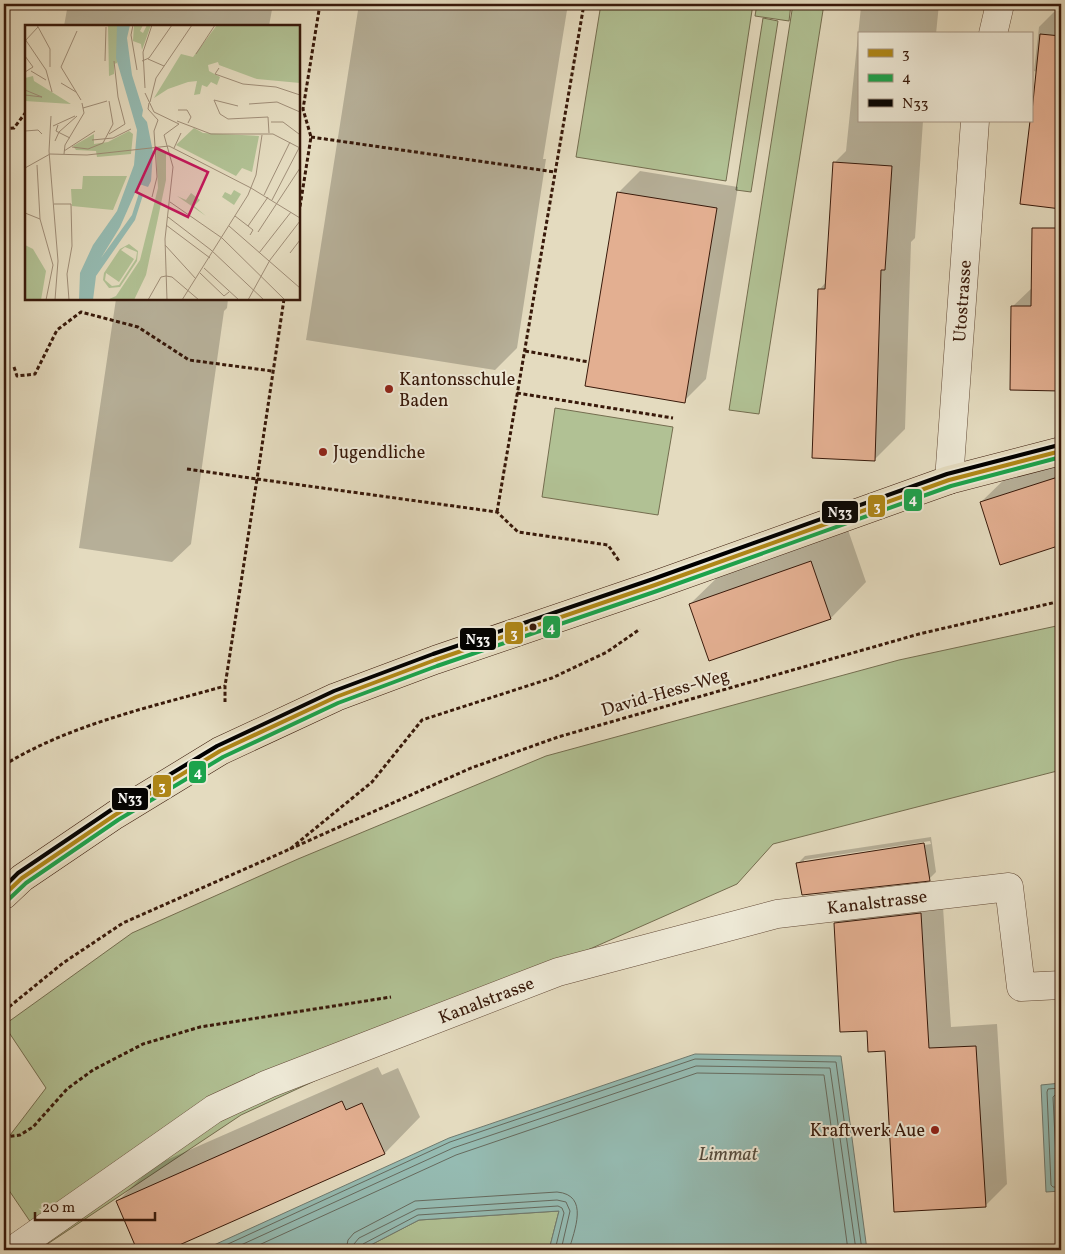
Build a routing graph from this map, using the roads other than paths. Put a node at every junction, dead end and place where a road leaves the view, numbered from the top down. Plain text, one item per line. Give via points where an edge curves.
1 (1000, 4) edge
2 (993, 32) edge
3 (975, 122) edge
4 (1061, 451) edge
5 (950, 480) junction
6 (4, 895) edge
7 (1061, 985) edge
8 (13, 1250) edge

1 - 2 street
3 - 5 street, Utostrasse
4 - 5 main road
5 - 6 main road via 435,660 336,698 220,751 107,820 22,878
7 - 8 street, Kanalstrasse via 1021,987 1009,887 776,914 558,972 268,1084 214,1109

